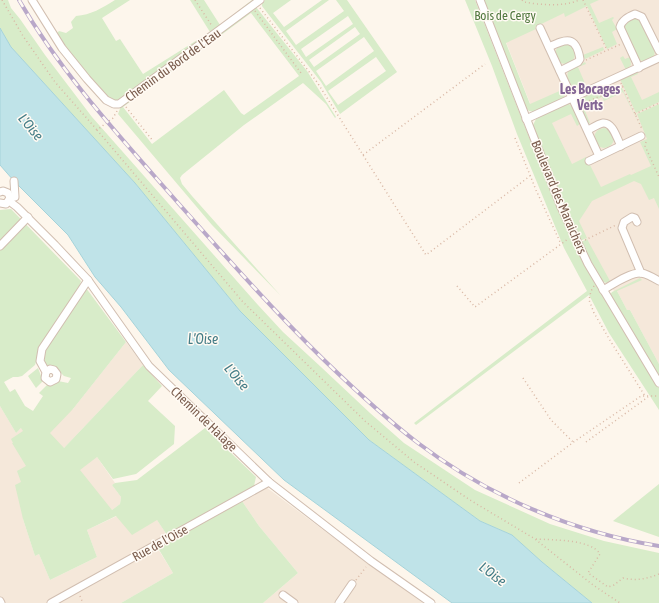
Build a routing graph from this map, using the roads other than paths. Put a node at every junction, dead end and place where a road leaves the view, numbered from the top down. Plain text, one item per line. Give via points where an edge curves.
1 (32, 0) edge
2 (480, 0) edge
3 (256, 3) edge
4 (540, 28) dead end
5 (549, 47) junction
6 (659, 51) edge
7 (659, 58) edge
8 (638, 68) junction
9 (560, 71) junction
10 (572, 98) junction
11 (526, 119) junction
12 (588, 130) junction
13 (644, 137) road end
14 (621, 146) junction
15 (599, 156) junction
16 (589, 160) dead end
17 (14, 181) dead end
18 (0, 191) edge
19 (10, 200) junction
20 (0, 204) edge
21 (28, 217) junction
22 (637, 222) dead end
23 (0, 246) edge
24 (641, 273) junction
25 (88, 280) junction
26 (659, 281) edge
27 (603, 290) junction
28 (46, 372) dead end
29 (659, 383) edge
30 (269, 482) junction
31 (352, 584) road end
32 (283, 595) dead end
33 (50, 603) edge
34 (294, 603) edge
35 (339, 603) edge
36 (431, 603) edge

1 - 3 street, Chemin du Bord de l'Eau via 62,48 106,100 114,104 121,103
2 - 11 street, Boulevard des Maraichers
4 - 5 street
5 - 9 street
5 - 9 street via 568,40 579,54 580,60
6 - 8 street via 640,15 625,19 620,27
7 - 8 street
8 - 10 street
9 - 10 street
10 - 11 street
10 - 12 street
11 - 27 street, Boulevard des Maraichers via 561,207
12 - 14 street via 603,124 609,125
12 - 15 street
13 - 14 street
14 - 15 street
15 - 16 street
17 - 19 street via 16,197
18 - 19 street, Chemin de Halage via 8,192
19 - 20 street via 4,205
19 - 21 street, Chemin de Halage
21 - 23 street
21 - 25 street, Chemin de Halage
22 - 24 street via 632,217 622,226
24 - 26 street
24 - 27 street
25 - 28 street via 42,349 40,361
25 - 30 street, Chemin de Halage via 149,366
27 - 29 street, Boulevard des Maraichers
30 - 33 street, Rue de l'Oise
30 - 36 street, Chemin de Halage
31 - 35 street
32 - 34 street

